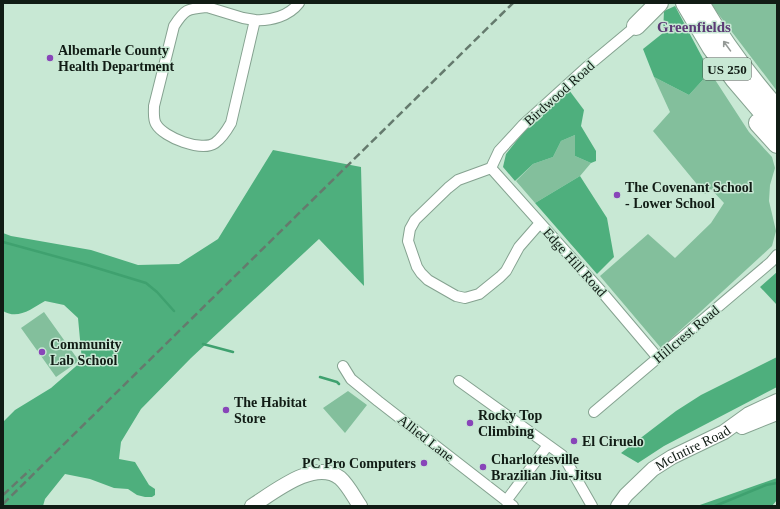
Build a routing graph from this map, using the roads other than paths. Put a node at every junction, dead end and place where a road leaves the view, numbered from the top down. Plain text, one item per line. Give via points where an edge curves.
1 (299, 3) edge
2 (658, 3) edge
3 (685, 3) edge
4 (700, 3) edge
5 (255, 20) junction
6 (636, 26) joint
7 (777, 109) edge
8 (770, 128) edge
9 (777, 144) edge
10 (777, 151) edge
11 (491, 168) junction
12 (540, 223) junction
13 (777, 255) edge
14 (658, 358) junction
15 (344, 366) dead end
16 (459, 381) dead end
17 (777, 401) edge
18 (594, 412) dead end
19 (777, 413) edge
20 (724, 432) junction
21 (548, 445) junction
22 (509, 503) edge
23 (252, 506) edge
24 (360, 506) edge
25 (592, 506) edge
26 (618, 506) edge

1 - 5 street via 279,17 267,21
2 - 6 highway
3 - 8 highway, US 250 via 711,46 727,86
7 -> 4 highway, US 250 via 724,42
5 - 5 street via 207,7 190,9 181,16 174,26 154,106 156,124 162,131 181,141 199,146 214,144 227,131
6 - 11 street, Birdwood Road via 523,125 499,151
8 - 9 highway
8 - 10 highway
11 - 12 street, Edge Hill Road
11 - 12 street via 458,180 415,220 408,241 421,274 456,296 465,298 479,294 506,271 519,247
12 - 14 street, Edge Hill Road
13 - 14 street, Hillcrest Road
14 - 18 street, Hillcrest Road
15 - 22 street, Allied Lane via 351,379
16 - 21 street
17 - 20 main road, McIntire Road via 750,414
19 - 20 main road
20 - 26 main road, McIntire Road via 653,469
21 - 22 street
21 - 25 street via 562,455
23 - 24 main road via 297,478 321,472 327,472 340,479

